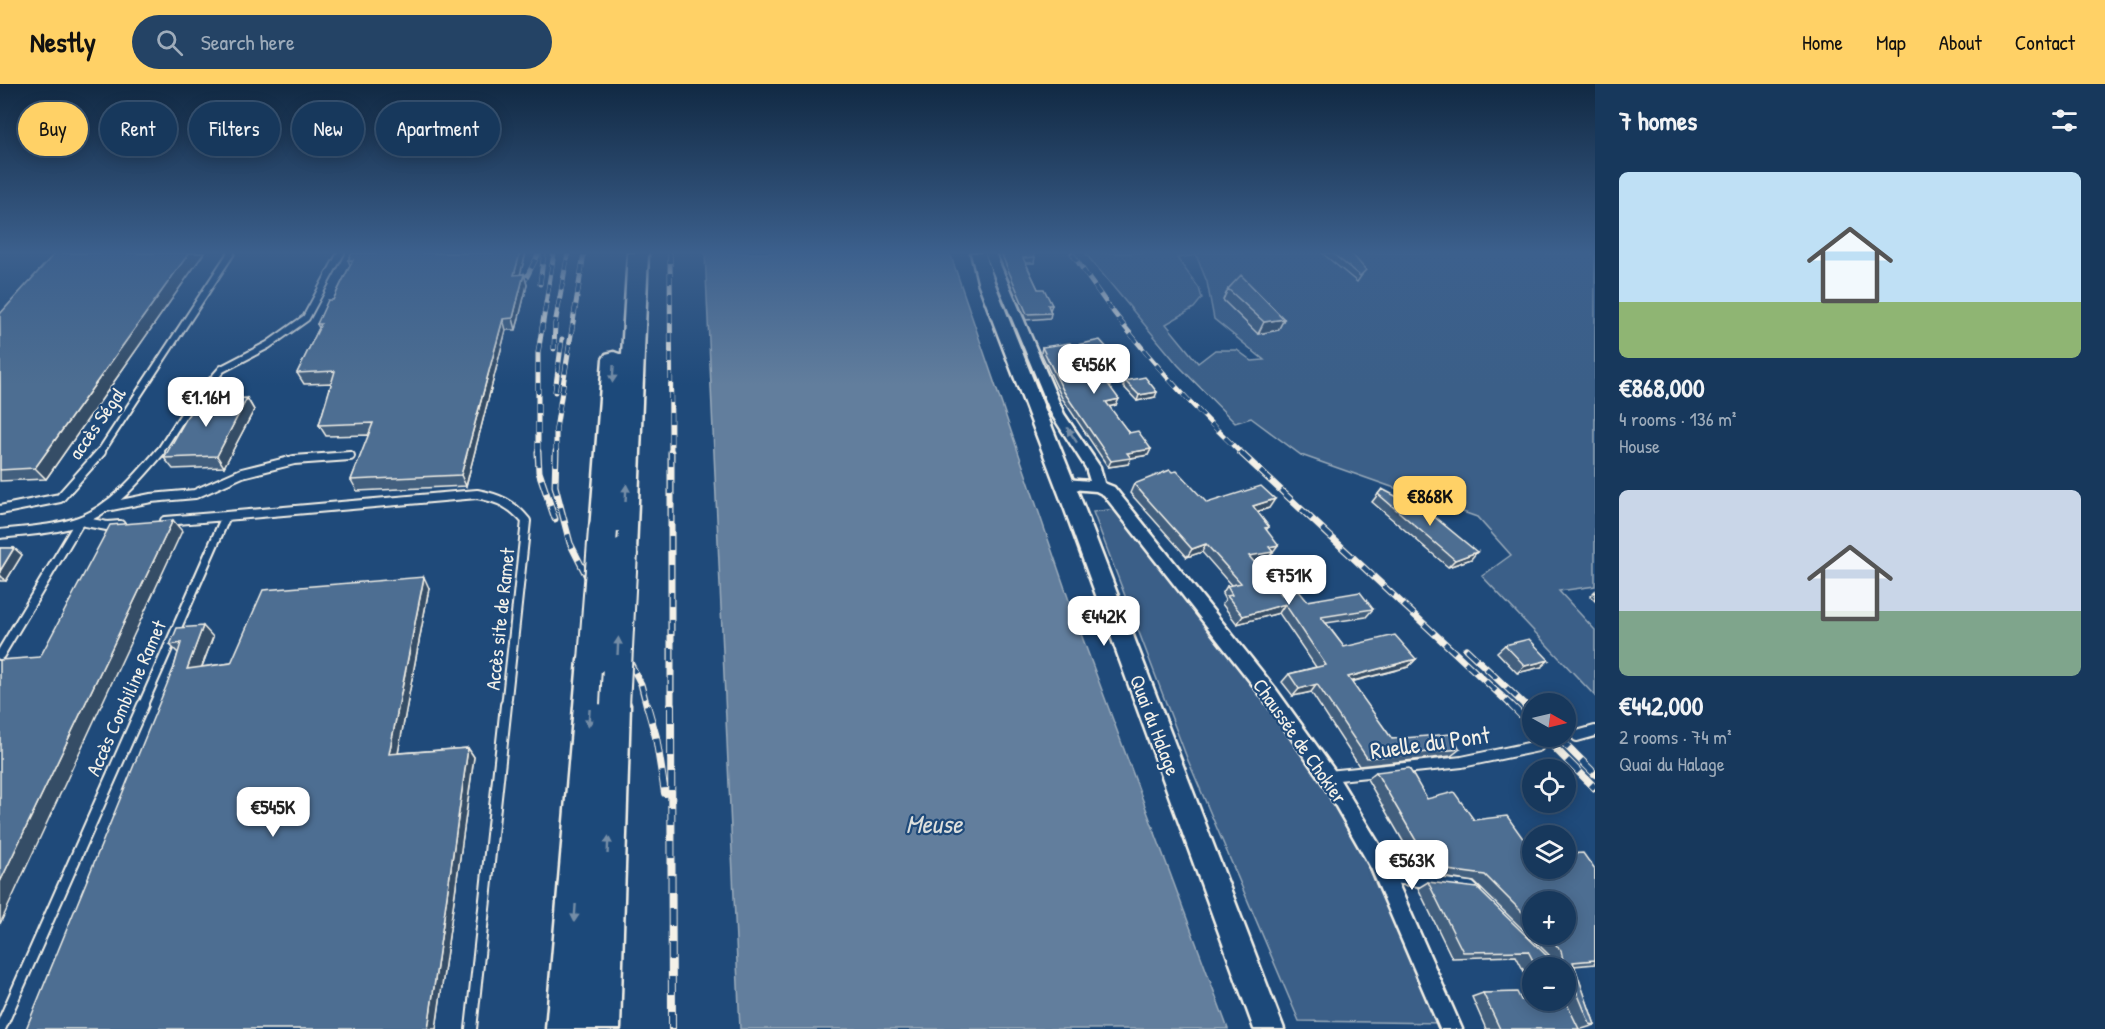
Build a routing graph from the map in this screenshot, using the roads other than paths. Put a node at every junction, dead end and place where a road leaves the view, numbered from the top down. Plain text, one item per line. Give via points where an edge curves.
1 (202, 297) edge
2 (319, 297) edge
3 (619, 297) edge
4 (636, 297) edge
5 (992, 297) edge
6 (1009, 297) edge
7 (350, 456) dead end
8 (1065, 484) junction
9 (1098, 486) junction
10 (102, 508) junction
11 (0, 510) edge
12 (226, 516) junction
13 (80, 521) junction
14 (155, 522) edge
15 (131, 524) edge
16 (0, 534) edge
17 (0, 655) edge
18 (1595, 731) edge
19 (1577, 736) dead end
20 (1533, 747) edge
21 (1328, 776) junction
22 (1384, 877) junction
23 (1486, 903) edge
24 (0, 1029) edge
25 (471, 1029) edge
26 (566, 1029) edge
27 (600, 1029) edge
28 (1269, 1029) edge
29 (1451, 1029) edge

1 - 11 lane, accès Ségal via 98,456 60,498
2 - 10 lane via 306,318 268,345 222,369 188,408 144,471
3 -> 26 highway, bridge
27 -> 4 highway, bridge
5 - 8 main road, Quai du Halage
9 -> 6 street, Chaussée de Chokier via 1093,467 1059,415
7 - 10 lane via 294,460 242,473 195,494
8 - 9 street
8 - 28 main road, Quai du Halage
9 - 21 street, Chaussée de Chokier via 1109,491 1217,627
10 - 13 lane
12 - 14 lane
12 - 24 lane, Accès Combiline Ramet
12 - 25 lane, Accès site de Ramet via 477,494 501,498 526,521
13 - 15 lane via 107,526
13 - 16 lane
13 - 17 lane
18 - 19 lane
20 - 21 lane, Ruelle du Pont via 1462,762
21 - 22 street, Chaussée de Chokier
22 - 23 lane via 1470,887
22 - 29 street, Chaussée de Chokier

